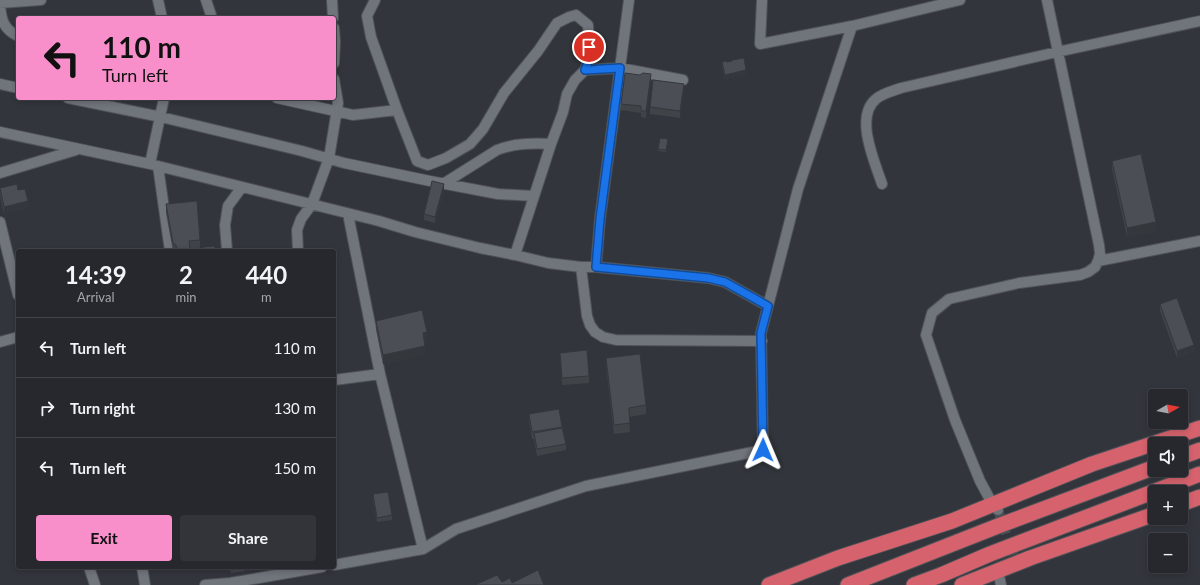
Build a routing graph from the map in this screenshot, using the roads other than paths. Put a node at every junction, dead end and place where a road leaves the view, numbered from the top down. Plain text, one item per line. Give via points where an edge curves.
1 (41, 0) edge
2 (158, 0) edge
3 (206, 0) edge
4 (332, 0) edge
5 (375, 0) edge
6 (630, 0) edge
7 (762, 0) edge
8 (960, 0) edge
9 (1047, 0) edge
10 (0, 4) edge
11 (162, 16) edge
12 (211, 16) edge
13 (333, 16) edge
14 (1200, 21) edge
15 (852, 26) junction
16 (16, 35) edge
17 (1057, 52) junction
18 (620, 68) junction
19 (585, 70) junction
20 (683, 80) dead end
21 (0, 84) edge
22 (16, 88) edge
23 (336, 91) edge
24 (78, 100) edge
25 (164, 100) edge
26 (285, 100) edge
27 (397, 110) junction
28 (336, 112) junction
29 (161, 117) junction
30 (0, 132) edge
31 (551, 144) junction
32 (78, 149) junction
33 (329, 158) junction
34 (154, 165) junction
35 (0, 174) edge
36 (443, 184) junction
37 (882, 184) dead end
38 (242, 187) junction
39 (534, 196) junction
40 (312, 204) junction
41 (348, 214) junction
42 (0, 222) edge
43 (1200, 241) edge
44 (170, 249) edge
45 (227, 249) edge
46 (298, 249) edge
47 (515, 255) junction
48 (1098, 261) junction
49 (582, 267) junction
50 (596, 267) junction
51 (16, 287) edge
52 (768, 306) junction
53 (16, 338) edge
54 (762, 340) junction
55 (0, 342) edge
56 (380, 374) junction
57 (336, 380) edge
58 (1200, 428) edge
59 (1200, 450) edge
60 (1188, 454) edge
61 (1148, 470) edge
62 (1200, 474) edge
63 (1200, 498) edge
64 (1188, 502) edge
65 (996, 507) junction
66 (1148, 516) edge
67 (423, 549) junction
68 (336, 565) edge
69 (90, 569) edge
70 (142, 569) edge
71 (310, 569) edge
72 (999, 578) edge
73 (95, 585) edge
74 (145, 585) edge
75 (205, 585) edge
76 (769, 585) edge
77 (848, 585) edge
78 (914, 585) edge
79 (962, 585) edge

1 - 10 street
2 - 11 street
3 - 12 street
4 - 13 street
5 - 27 street via 367,16 371,37
6 - 18 street
7 - 15 street via 760,44
8 - 15 street
9 - 17 street
10 - 16 street via 4,25
14 - 17 street
15 - 52 street via 798,189
17 - 37 street via 901,88 875,100 865,119 866,136
17 - 48 street via 1099,245
18 - 19 street
18 - 20 street
18 - 50 street
19 - 27 street via 590,57 588,25 576,15 556,23 470,144 428,165 417,161
19 - 31 street via 567,94
21 - 22 street
23 - 28 street
24 - 29 street
25 - 29 street
26 - 28 street
27 - 28 street via 353,115
28 - 33 street
29 - 33 street
29 - 34 street
30 - 32 street
31 - 36 street via 506,146
31 - 39 street
32 - 34 street
32 - 35 street
33 - 36 street
33 - 40 street
34 - 38 street
34 - 44 street
36 - 39 street via 498,194
38 - 40 street
38 - 45 street via 228,206 225,225
39 - 47 street
40 - 41 street
40 - 46 street via 301,219 297,230
41 - 47 street
41 - 56 street
42 - 51 street
43 - 48 street
47 - 49 street via 548,263
48 - 65 street via 1095,267 1080,275 1019,283 949,299 932,314 926,335 955,420 980,481
49 - 50 street
49 - 54 street via 587,316 595,332 603,337 616,340
50 - 52 street via 720,280
52 - 54 street via 761,333
53 - 55 street
54 - 67 street via 763,450 586,486 456,529
56 - 57 street
56 - 67 street
58 - 65 highway via 1092,464
59 - 60 highway
61 - 77 highway
62 - 78 highway
63 - 64 highway
65 - 76 highway via 838,558
66 - 72 highway via 1015,559
67 - 68 street
69 - 73 street
70 - 74 street
71 - 75 street
72 - 79 highway

